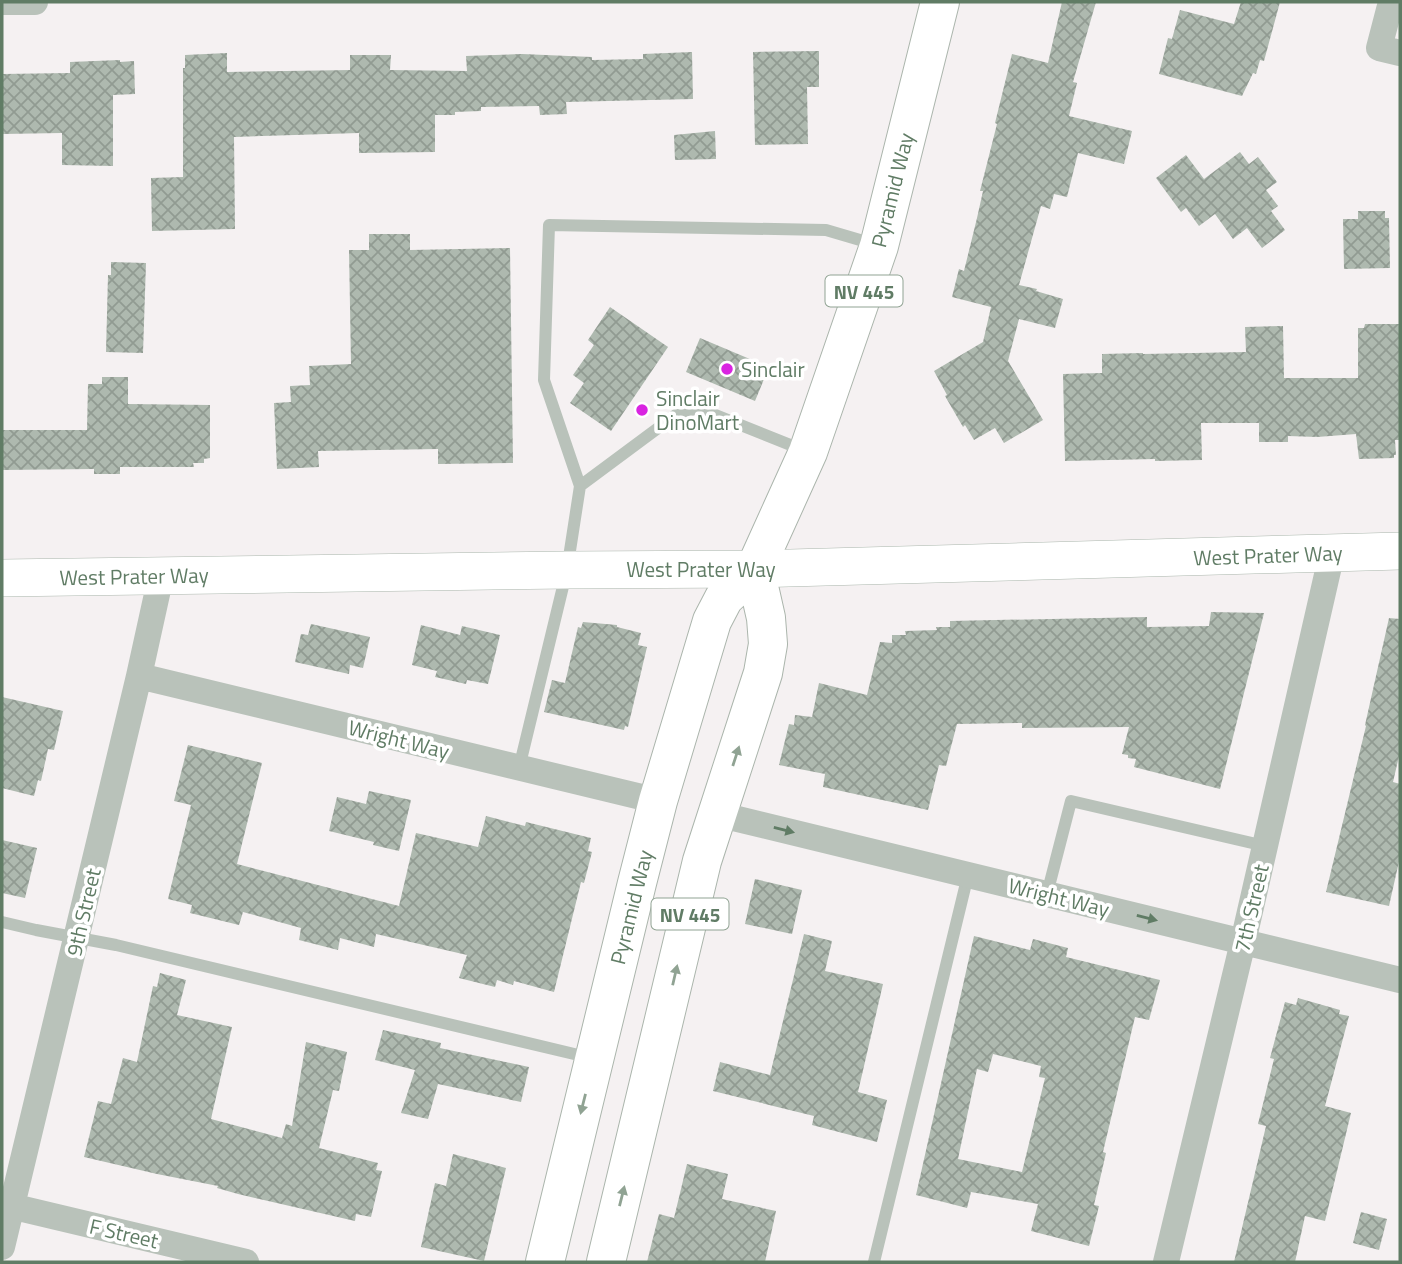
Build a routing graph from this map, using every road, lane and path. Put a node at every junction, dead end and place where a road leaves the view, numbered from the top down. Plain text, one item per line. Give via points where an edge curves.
1 (2, 2) edge
2 (36, 2) edge
3 (940, 2) edge
4 (1391, 2) edge
5 (1390, 51) edge
6 (879, 246) junction
7 (808, 452) junction
8 (580, 486) junction
9 (1400, 551) edge
10 (1332, 553) junction
11 (755, 569) junction
12 (567, 570) junction
13 (161, 576) junction
14 (2, 578) edge
15 (139, 676) junction
16 (519, 768) junction
17 (658, 801) junction
18 (717, 814) junction
19 (1265, 846) junction
20 (968, 875) junction
21 (1047, 894) junction
22 (2, 922) edge
23 (76, 938) junction
24 (1243, 942) junction
25 (1400, 980) edge
26 (594, 1059) junction
27 (7, 1205) edge
28 (2, 1247) edge
29 (246, 1262) edge
30 (545, 1262) edge
31 (606, 1262) edge
32 (874, 1262) edge
33 (1166, 1262) edge

1 - 2 street
3 - 6 main road, Pyramid Way / NV 445
4 - 5 street
6 - 7 main road, Pyramid Way / NV 445
6 - 8 lane via 826,230 549,225 544,380
7 - 8 lane via 698,408 677,415
7 - 11 main road, Pyramid Way / NV 445
8 - 12 lane
9 - 10 main road, West Prater Way
10 - 11 main road, West Prater Way
10 - 19 street, 7th Street
11 - 12 main road, West Prater Way
11 - 17 main road, Pyramid Way / NV 445 via 724,598 712,621
18 -> 11 main road, NV 445 via 768,643
12 - 13 main road, West Prater Way
12 - 16 lane
13 - 14 main road, West Prater Way
13 - 15 street, 9th Street
15 - 16 street, Wright Way
15 - 23 street, 9th Street
16 - 17 street, Wright Way
17 - 26 main road, Pyramid Way / NV 445
18 -> 20 street, Wright Way
31 -> 18 main road, NV 445
19 - 21 lane via 1072,801
19 - 24 street, 7th Street
20 - 21 street, Wright Way
20 - 32 lane
21 -> 24 street, Wright Way
22 - 23 lane
23 - 26 lane
23 - 27 street, 9th Street
24 - 25 street, Wright Way
24 - 33 street, 7th Street
26 -> 30 main road, Pyramid Way / NV 445
27 - 28 street, 9th Street
27 - 29 street, F Street

